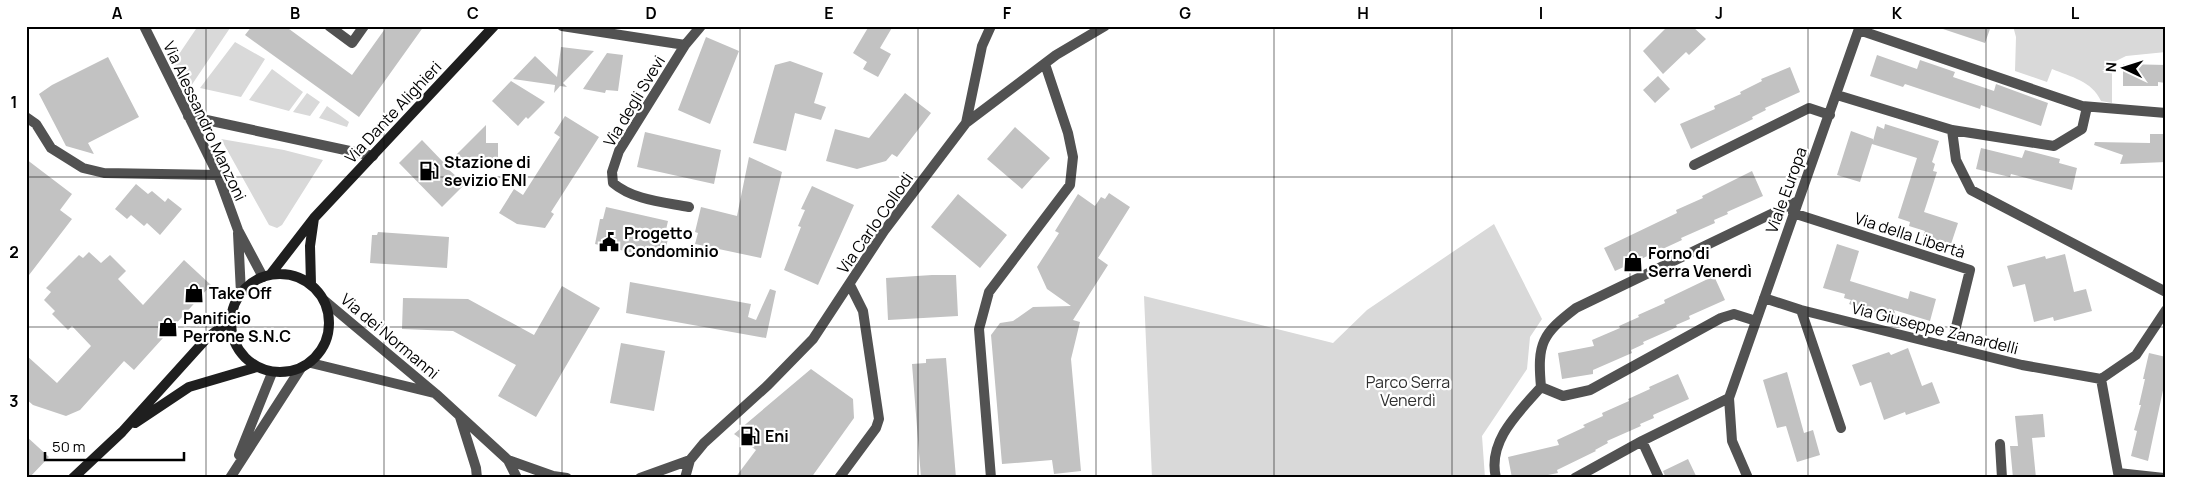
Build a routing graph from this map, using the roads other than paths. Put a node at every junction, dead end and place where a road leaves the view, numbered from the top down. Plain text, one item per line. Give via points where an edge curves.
1 (144, 26) edge
2 (329, 26) edge
3 (364, 26) edge
4 (562, 26) edge
5 (701, 26) edge
6 (991, 26) edge
7 (1105, 26) edge
8 (491, 28) edge
9 (1859, 28) edge
10 (685, 45) junction
11 (1045, 64) junction
12 (1837, 95) junction
13 (2087, 106) junction
14 (2166, 113) edge
15 (1830, 115) junction
16 (188, 116) junction
17 (26, 117) edge
18 (966, 123) junction
19 (1952, 130) junction
20 (373, 156) junction
21 (1694, 165) dead end
22 (218, 175) junction
23 (1798, 201) junction
24 (689, 207) dead end
25 (1793, 213) junction
26 (314, 218) junction
27 (238, 230) junction
28 (266, 276) junction
29 (311, 284) junction
30 (850, 285) junction
31 (2166, 292) edge
32 (241, 293) junction
33 (1764, 298) junction
34 (325, 301) junction
35 (1801, 310) junction
36 (2166, 310) edge
37 (231, 320) junction
38 (1756, 321) junction
39 (1951, 347) junction
40 (311, 362) junction
41 (257, 368) junction
42 (301, 368) junction
43 (272, 372) junction
44 (2101, 379) junction
45 (1541, 387) junction
46 (436, 394) junction
47 (1728, 398) junction
48 (460, 416) junction
49 (1841, 428) dead end
50 (122, 432) junction
51 (1642, 441) junction
52 (2000, 444) dead end
53 (508, 460) junction
54 (690, 460) junction
55 (2118, 476) edge
56 (73, 478) edge
57 (477, 478) edge
58 (516, 478) edge
59 (566, 478) edge
60 (640, 478) edge
61 (685, 478) edge
62 (839, 478) edge
63 (991, 478) edge
64 (1496, 478) edge
65 (1576, 478) edge
66 (1659, 478) edge
67 (1748, 478) edge
68 (2002, 478) edge
69 (2164, 478) edge

1 - 16 street, Via Alessandro Manzoni
2 - 3 street via 352,43
4 - 10 street, Via degli Svevi
5 - 10 street, Via degli Svevi
6 - 18 street via 982,46
7 - 11 street, Via Carlo Collodi
8 - 20 main road, Via Dante Alighieri
9 - 12 street, Viale Europa
9 - 13 street
10 - 24 street, Via degli Svevi via 619,152 612,172 613,183 622,191
11 - 18 street, Via Carlo Collodi
11 - 63 street via 1073,157 1070,185 990,292 980,329
12 - 15 street, Viale Europa
12 - 19 street
13 - 14 street
13 - 19 street via 2082,129 2054,146
15 - 21 street via 1809,108
15 - 23 street, Viale Europa
16 - 20 street
16 - 22 street, Via Alessandro Manzoni
17 - 22 street via 36,124 52,148 83,168 104,173
18 - 30 street, Via Carlo Collodi via 884,231
19 - 31 street via 1956,160 1970,190
20 - 26 main road, Via Dante Alighieri
22 - 27 street, Via Alessandro Manzoni
23 - 25 street, Viale Europa
23 - 45 street via 1576,308 1557,322 1544,338 1539,364
25 - 33 street, Viale Europa
25 - 39 street, Via della Libertà via 1970,270
26 - 28 main road, Via Dante Alighieri
26 - 29 main road via 310,246
27 - 28 street, Via Alessandro Manzoni
27 - 32 street, Via Alessandro Manzoni
28 - 29 main road via 292,275
28 - 32 main road, Via Dante Alighieri via 251,283
29 - 34 main road
30 - 54 street, Via Carlo Collodi via 813,339
30 - 62 street via 863,311 879,419 876,428
32 - 37 main road via 232,310
33 - 35 street, Via Giuseppe Zanardelli
33 - 38 street, Viale Europa
34 - 40 main road via 329,334 319,355
34 - 46 street, Via dei Normanni
35 - 39 street, Via Giuseppe Zanardelli
35 - 49 street
36 - 44 street via 2136,355
37 - 41 main road via 233,337 240,353
37 - 50 main road via 207,338
38 - 45 street via 1734,314 1721,318 1590,390 1563,396
38 - 47 street, Viale Europa
39 - 44 street, Via Giuseppe Zanardelli via 2022,365
40 - 42 main road
40 - 46 street, Via dei Normanni
41 - 43 main road
41 - 50 main road via 189,387
42 - 43 main road via 287,373
42 - 43 street via 230,478
44 - 55 street
45 - 64 street via 1512,420 1498,444 1494,468
46 - 48 street, Via dei Normanni
47 - 51 street
47 - 67 street, Viale Europa via 1732,441
48 - 53 street, Via dei Normanni
48 - 57 street
50 - 56 main road
51 - 65 street
51 - 66 street
52 - 68 street
53 - 58 street
53 - 59 street
54 - 60 street
54 - 61 street
55 - 69 street

